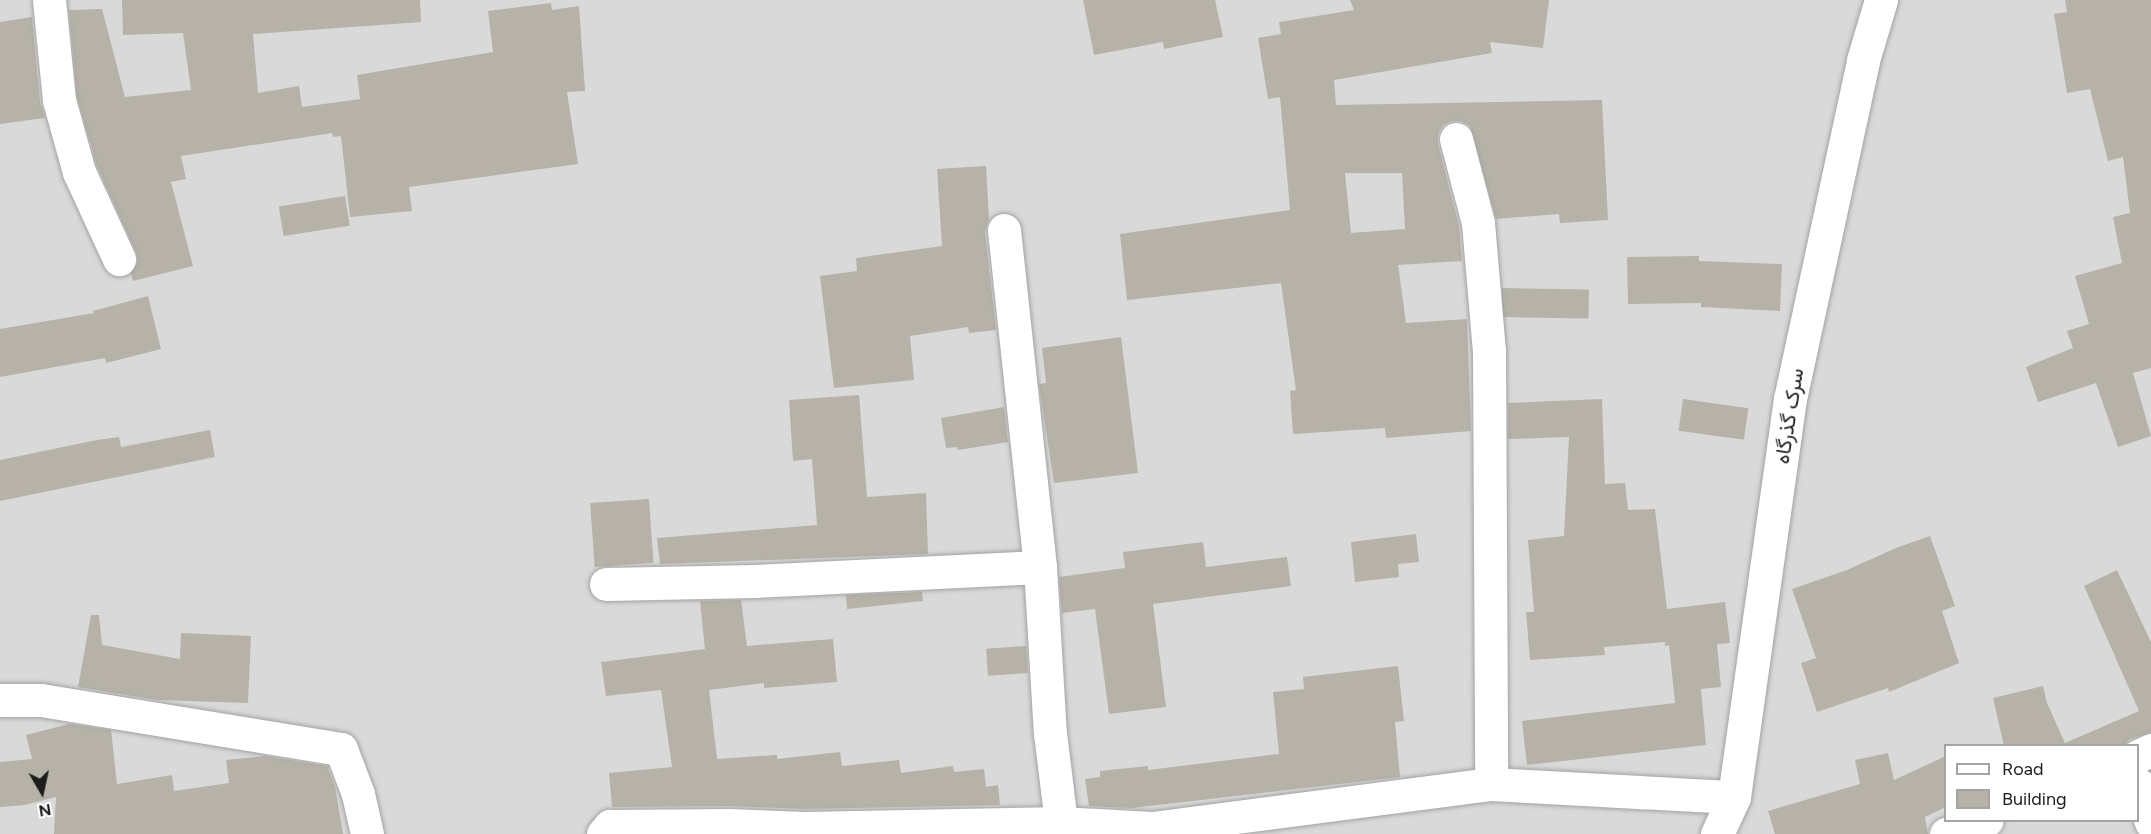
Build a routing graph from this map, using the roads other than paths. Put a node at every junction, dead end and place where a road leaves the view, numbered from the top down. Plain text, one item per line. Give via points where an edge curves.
1 (49, 0) edge
2 (1881, 0) edge
3 (1456, 139) dead end
4 (1004, 230) dead end
5 (119, 259) dead end
6 (1040, 567) junction
7 (606, 584) dead end
8 (0, 700) edge
9 (1491, 784) junction
10 (2139, 787) edge
11 (1734, 797) junction
12 (1981, 822) edge
13 (2151, 822) edge
14 (1061, 823) junction
15 (608, 831) edge
16 (804, 831) edge
17 (1152, 831) edge
18 (367, 834) edge
19 (1717, 834) edge
20 (1946, 834) edge

1 - 5 street via 59,100 79,172
2 - 11 street, سرک گذرگاه via 1863,60 1790,399
3 - 9 street via 1478,223 1489,351
4 - 6 street
6 - 7 street
6 - 14 street via 1050,733
8 - 18 street via 53,702 341,749 358,794
9 - 11 street
9 - 17 street
10 - 13 street
11 - 19 street, سرک گذرگاه
12 - 20 street
14 - 16 street
14 - 17 street
15 - 16 street via 729,825

